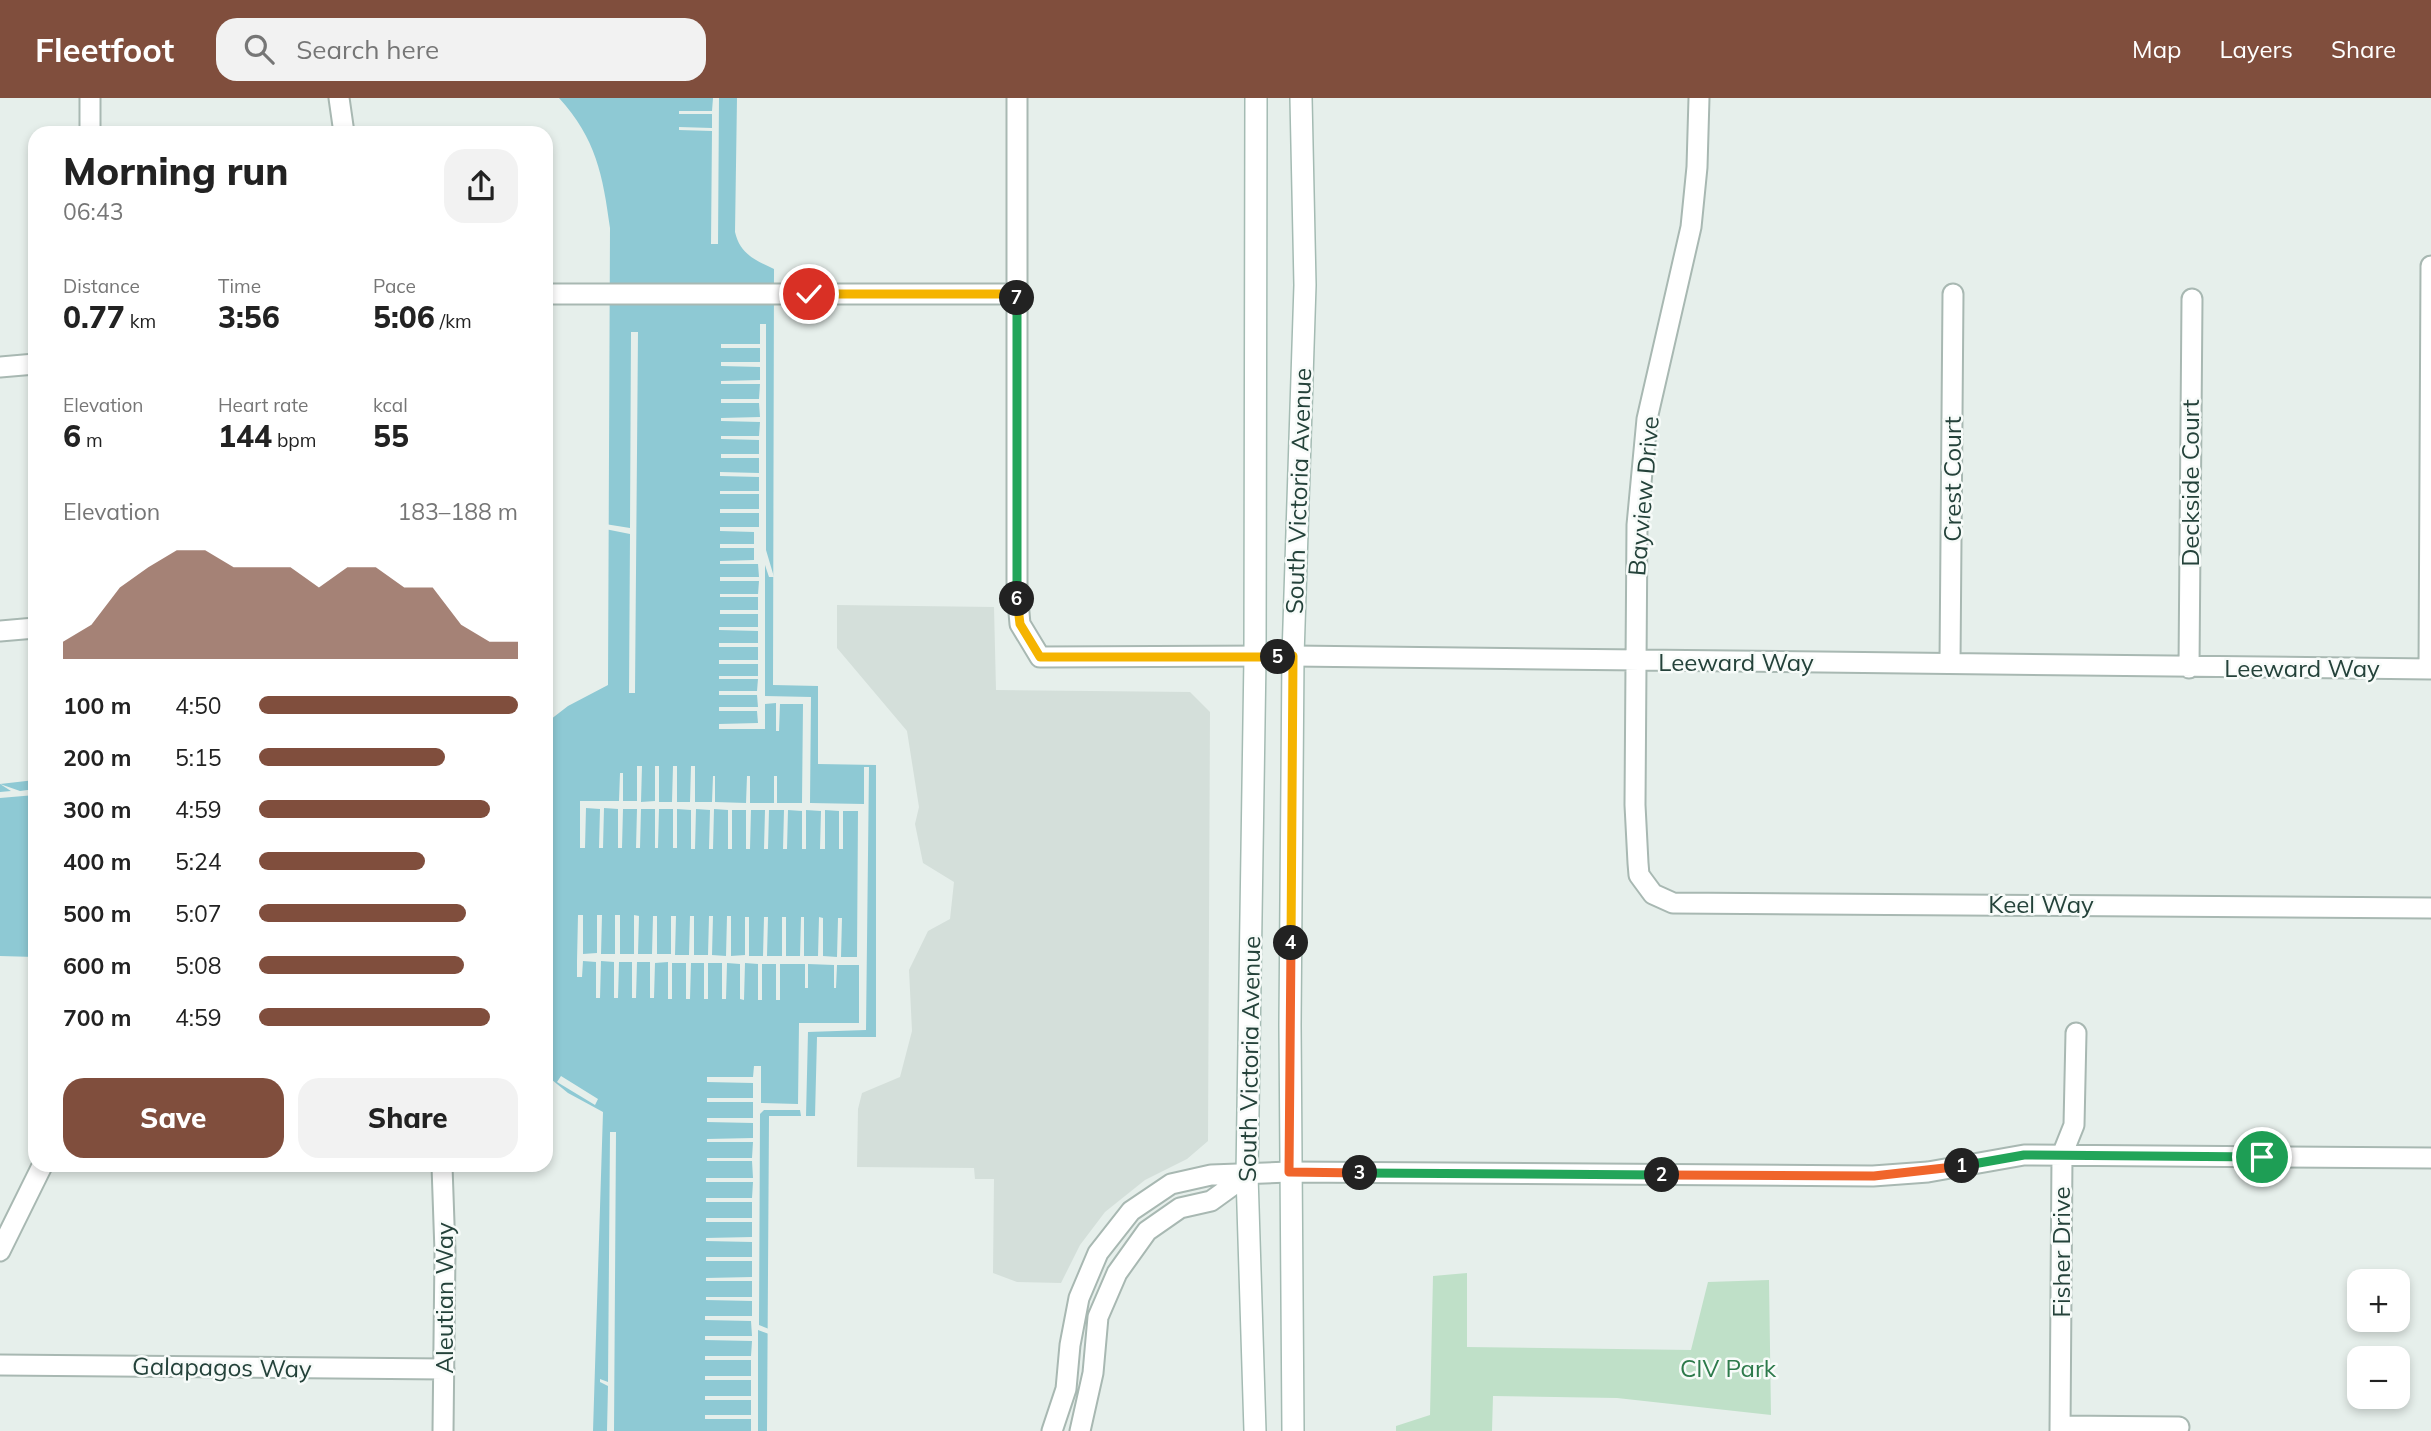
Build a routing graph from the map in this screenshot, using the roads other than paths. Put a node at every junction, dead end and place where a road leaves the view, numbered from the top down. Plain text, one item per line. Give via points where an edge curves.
1 (90, 98) edge
2 (339, 98) edge
3 (1017, 98) edge
4 (1256, 98) edge
5 (1301, 98) edge
6 (1699, 98) edge
7 (90, 126) edge
8 (343, 126) edge
9 (2431, 266) edge
10 (553, 294) edge
11 (1017, 294) junction
12 (1953, 294) dead end
13 (2192, 299) dead end
14 (28, 365) edge
15 (0, 368) edge
16 (28, 629) edge
17 (0, 631) edge
18 (1293, 656) junction
19 (1255, 657) junction
20 (1634, 661) junction
21 (1950, 663) junction
22 (2189, 668) junction
23 (2430, 669) edge
24 (1653, 894) joint
25 (2431, 908) edge
26 (2076, 1033) dead end
27 (2062, 1155) junction
28 (2431, 1158) edge
29 (39, 1172) edge
30 (442, 1172) edge
31 (1289, 1172) junction
32 (1247, 1175) junction
33 (0, 1251) edge
34 (0, 1364) edge
35 (444, 1369) junction
36 (2179, 1427) dead end
37 (2060, 1429) edge
38 (443, 1431) edge
39 (1052, 1431) edge
40 (1080, 1431) edge
41 (1255, 1431) edge
42 (1293, 1431) edge

1 - 7 street
2 - 8 street
3 - 11 street
4 - 19 main road, South Victoria Avenue
5 - 18 main road, South Victoria Avenue via 1305,285
6 - 20 street, Bayview Drive via 1691,227 1647,419 1640,474
9 - 23 street
10 - 11 street
11 - 19 street, Leeward Way via 1017,590 1020,624 1040,657
12 - 21 street, Crest Court
13 - 22 street, Deckside Court
14 - 15 street
16 - 17 street
18 - 19 street, Leeward Way
18 - 20 street, Leeward Way
18 - 31 main road, South Victoria Avenue
19 - 32 main road, South Victoria Avenue
20 - 21 street, Leeward Way
20 - 24 street, Bayview Drive via 1638,863 1639,875
21 - 22 street, Leeward Way
22 - 23 street, Leeward Way
24 - 25 street, Keel Way via 1672,903
26 - 27 street, Fisher Drive via 2074,1125
27 - 28 street
27 - 31 street via 2024,1155 1928,1172 1874,1176
27 - 37 street, Fisher Drive
29 - 33 street
30 - 35 street, Aleutian Way
31 - 32 street
31 - 42 main road, South Victoria Avenue
32 - 39 street via 1211,1175 1171,1184 1131,1211 1098,1253 1079,1298 1066,1389
32 - 40 street via 1211,1201 1181,1208 1147,1231 1117,1273 1098,1317 1093,1373
32 - 41 main road, South Victoria Avenue
34 - 35 street, Galapagos Way
35 - 38 street, Aleutian Way
36 - 37 street

